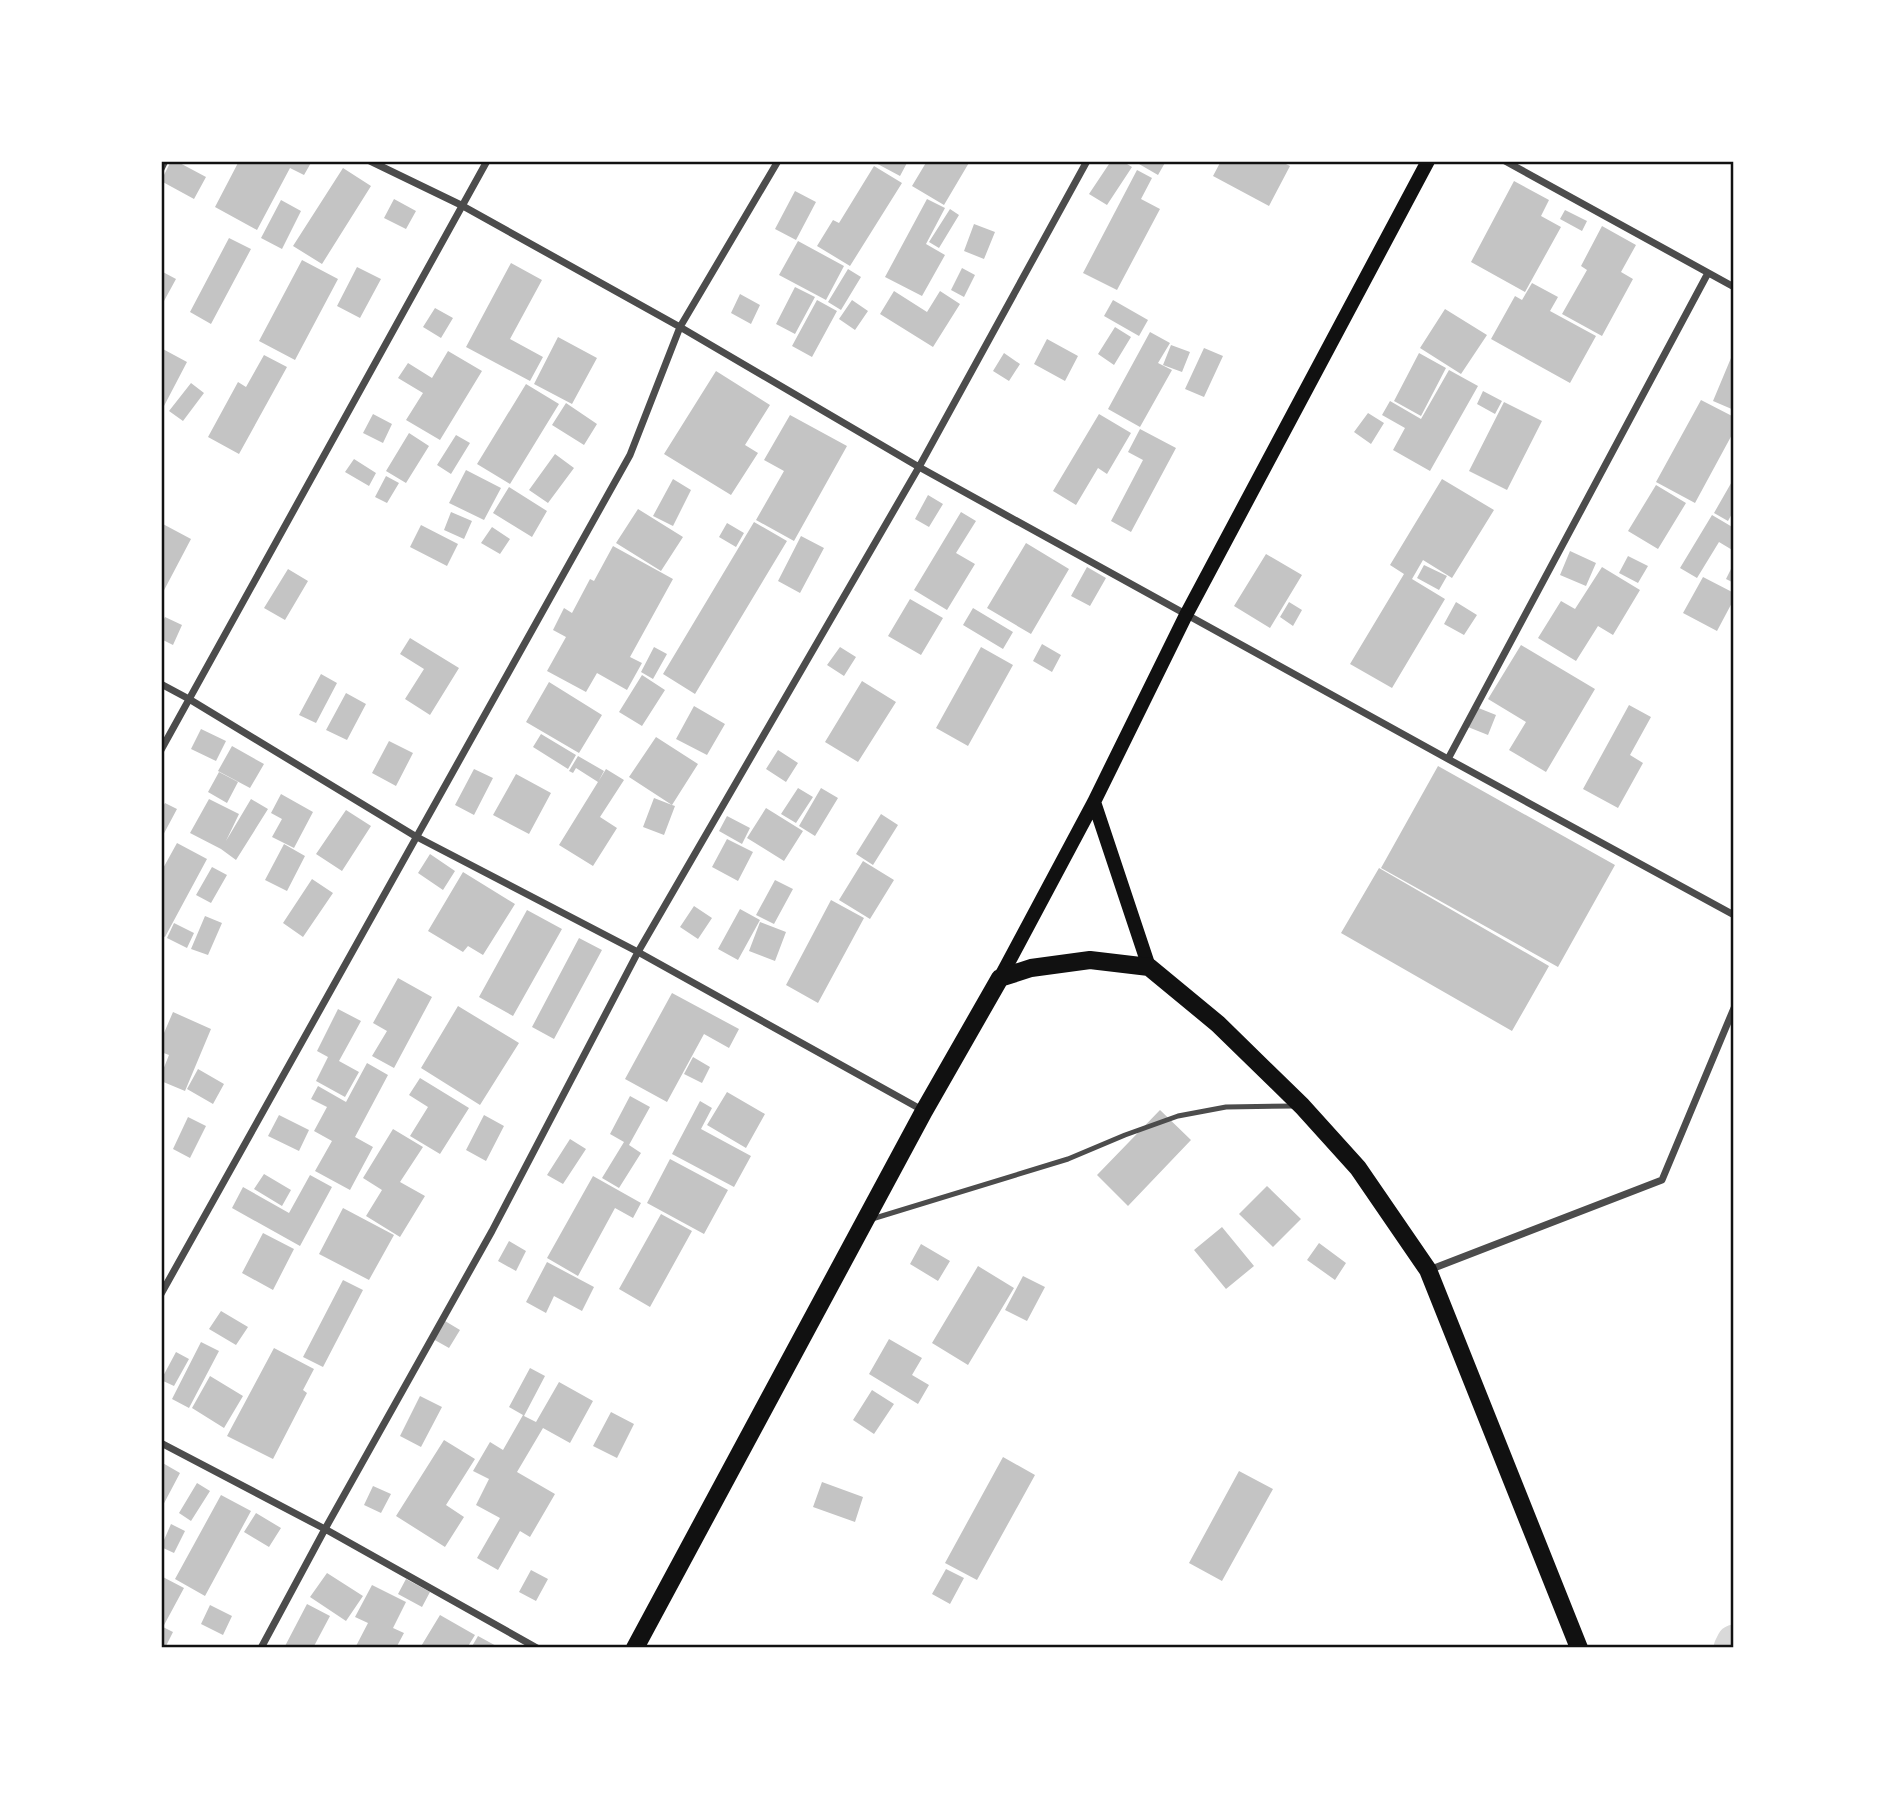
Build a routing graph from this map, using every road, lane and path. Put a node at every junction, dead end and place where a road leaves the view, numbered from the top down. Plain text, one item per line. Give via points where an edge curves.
1 (165, 161) edge
2 (370, 161) edge
3 (487, 161) edge
4 (778, 161) edge
5 (1087, 161) edge
6 (1428, 161) edge
7 (1506, 161) edge
8 (161, 169) edge
9 (461, 205) junction
10 (1708, 273) junction
11 (1734, 287) edge
12 (680, 327) junction
13 (919, 467) junction
14 (1186, 615) junction
15 (161, 684) edge
16 (189, 699) junction
17 (161, 750) edge
18 (1448, 760) junction
19 (1094, 802) junction
20 (415, 836) junction
21 (1734, 915) edge
22 (638, 952) junction
23 (1149, 967) junction
24 (1000, 978) junction
25 (1734, 1008) edge
26 (1302, 1106) junction
27 (924, 1111) junction
28 (866, 1221) junction
29 (1428, 1270) junction
30 (161, 1294) edge
31 (161, 1443) edge
32 (325, 1529) junction
33 (261, 1648) edge
34 (537, 1648) edge
35 (635, 1648) edge
36 (1579, 1648) edge

1 - 8 street
2 - 9 street
3 - 9 street
4 - 12 street
5 - 13 street
6 - 14 main road
7 - 10 street
9 - 12 street
9 - 16 street
10 - 11 street
10 - 18 street
12 - 13 street
12 - 20 street via 630,455
13 - 14 street
13 - 22 street
14 - 18 street
14 - 19 main road
15 - 16 street
16 - 17 street
16 - 20 street
18 - 21 street
19 - 23 main road
19 - 24 main road
20 - 22 street
20 - 30 street
22 - 27 street
22 - 32 street via 492,1231
23 - 24 main road via 1090,960 1031,968
23 - 26 main road via 1218,1024
24 - 27 main road
25 - 29 street via 1662,1180
26 - 28 lane via 1226,1107 1178,1116 1068,1159
26 - 29 main road via 1358,1168
27 - 28 main road
28 - 35 main road
29 - 36 main road
31 - 32 street
32 - 33 street
32 - 34 street

